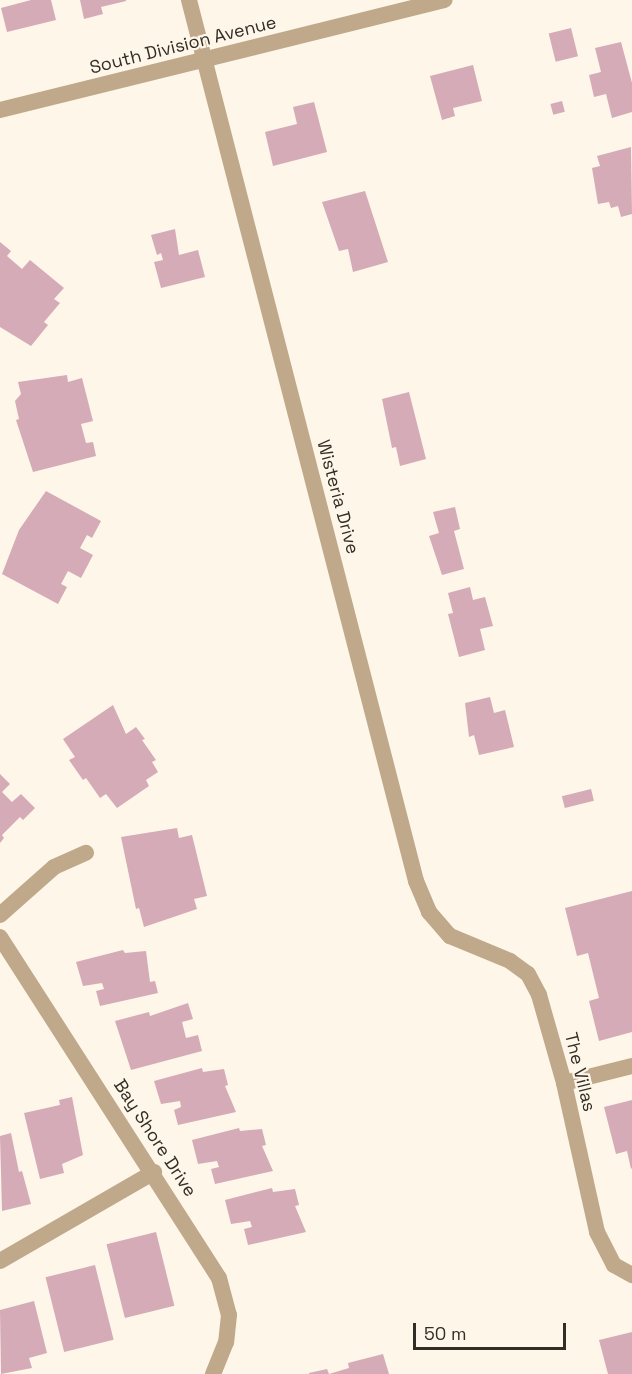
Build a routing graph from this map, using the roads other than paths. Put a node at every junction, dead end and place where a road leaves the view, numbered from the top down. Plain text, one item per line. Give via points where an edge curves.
1 (189, 0) edge
2 (445, 0) edge
3 (203, 60) junction
4 (0, 110) edge
5 (86, 853) dead end
6 (0, 915) edge
7 (450, 936) joint
8 (0, 937) edge
9 (632, 1066) edge
10 (564, 1083) junction
11 (154, 1172) junction
12 (0, 1262) edge
13 (632, 1275) edge
14 (213, 1374) edge

1 - 3 street, Wisteria Drive
2 - 3 street, South Division Avenue
3 - 4 street, South Division Avenue
3 - 7 street, Wisteria Drive via 416,881 429,912
5 - 6 street via 54,867
7 - 10 street, The Villas via 510,961 528,974 539,995
8 - 11 street, Bay Shore Drive
9 - 10 street
10 - 13 street, The Villas via 597,1232 614,1265
11 - 12 street
11 - 14 street, Bay Shore Drive via 209,1256 225,1296 229,1315 226,1342

